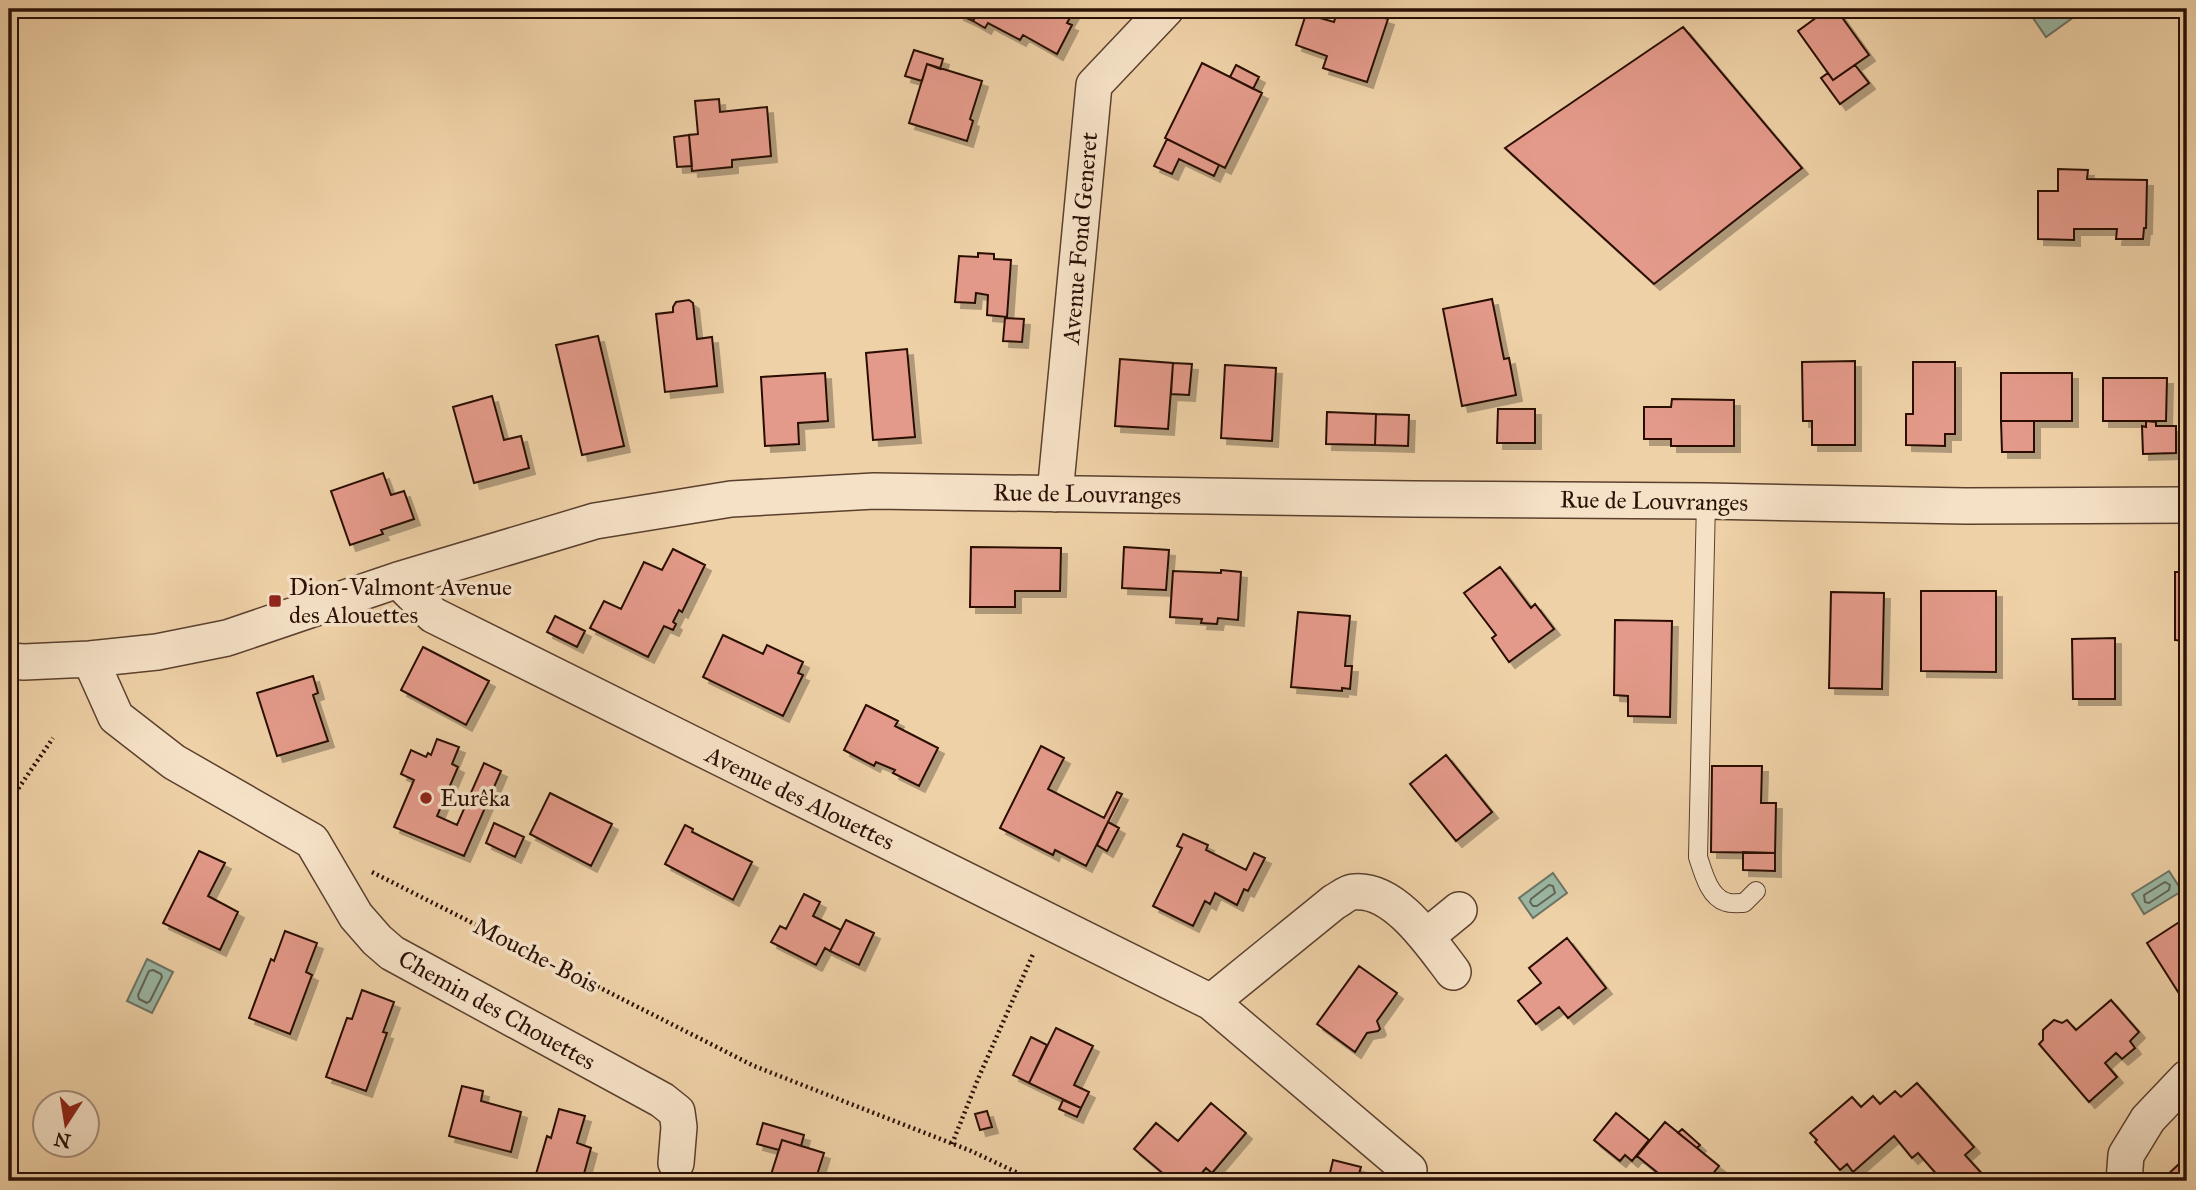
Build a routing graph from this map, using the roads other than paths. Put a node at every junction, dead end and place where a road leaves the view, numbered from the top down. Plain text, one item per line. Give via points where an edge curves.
1 (1166, 9) edge
2 (1055, 494) junction
3 (1706, 501) junction
4 (2187, 505) edge
5 (398, 580) junction
6 (90, 659) junction
7 (9, 661) edge
8 (1756, 891) dead end
9 (1459, 910) dead end
10 (1426, 937) junction
11 (1453, 972) dead end
12 (1211, 1002) junction
13 (2187, 1078) edge
14 (676, 1163) dead end
15 (1409, 1170) dead end
16 (2124, 1181) edge

1 - 2 street, Avenue Fond Generet via 1094,85
2 - 3 street, Rue de Louvranges
2 - 5 street, Rue de Louvranges via 873,491 730,499 595,520
3 - 4 street, Rue de Louvranges
3 - 8 lane via 1698,857 1715,895 1726,903 1744,903
5 - 6 street, Rue de Louvranges via 227,638
5 - 12 street, Avenue des Alouettes via 433,615
6 - 7 street, Rue de Louvranges
6 - 14 street, Chemin des Chouettes via 116,717 174,762 312,841 356,916 392,953 677,1112
9 - 10 street
10 - 11 street
10 - 12 street via 1390,901 1368,892 1350,892
12 - 15 street, Avenue des Alouettes
13 - 16 street via 2148,1119 2126,1155

